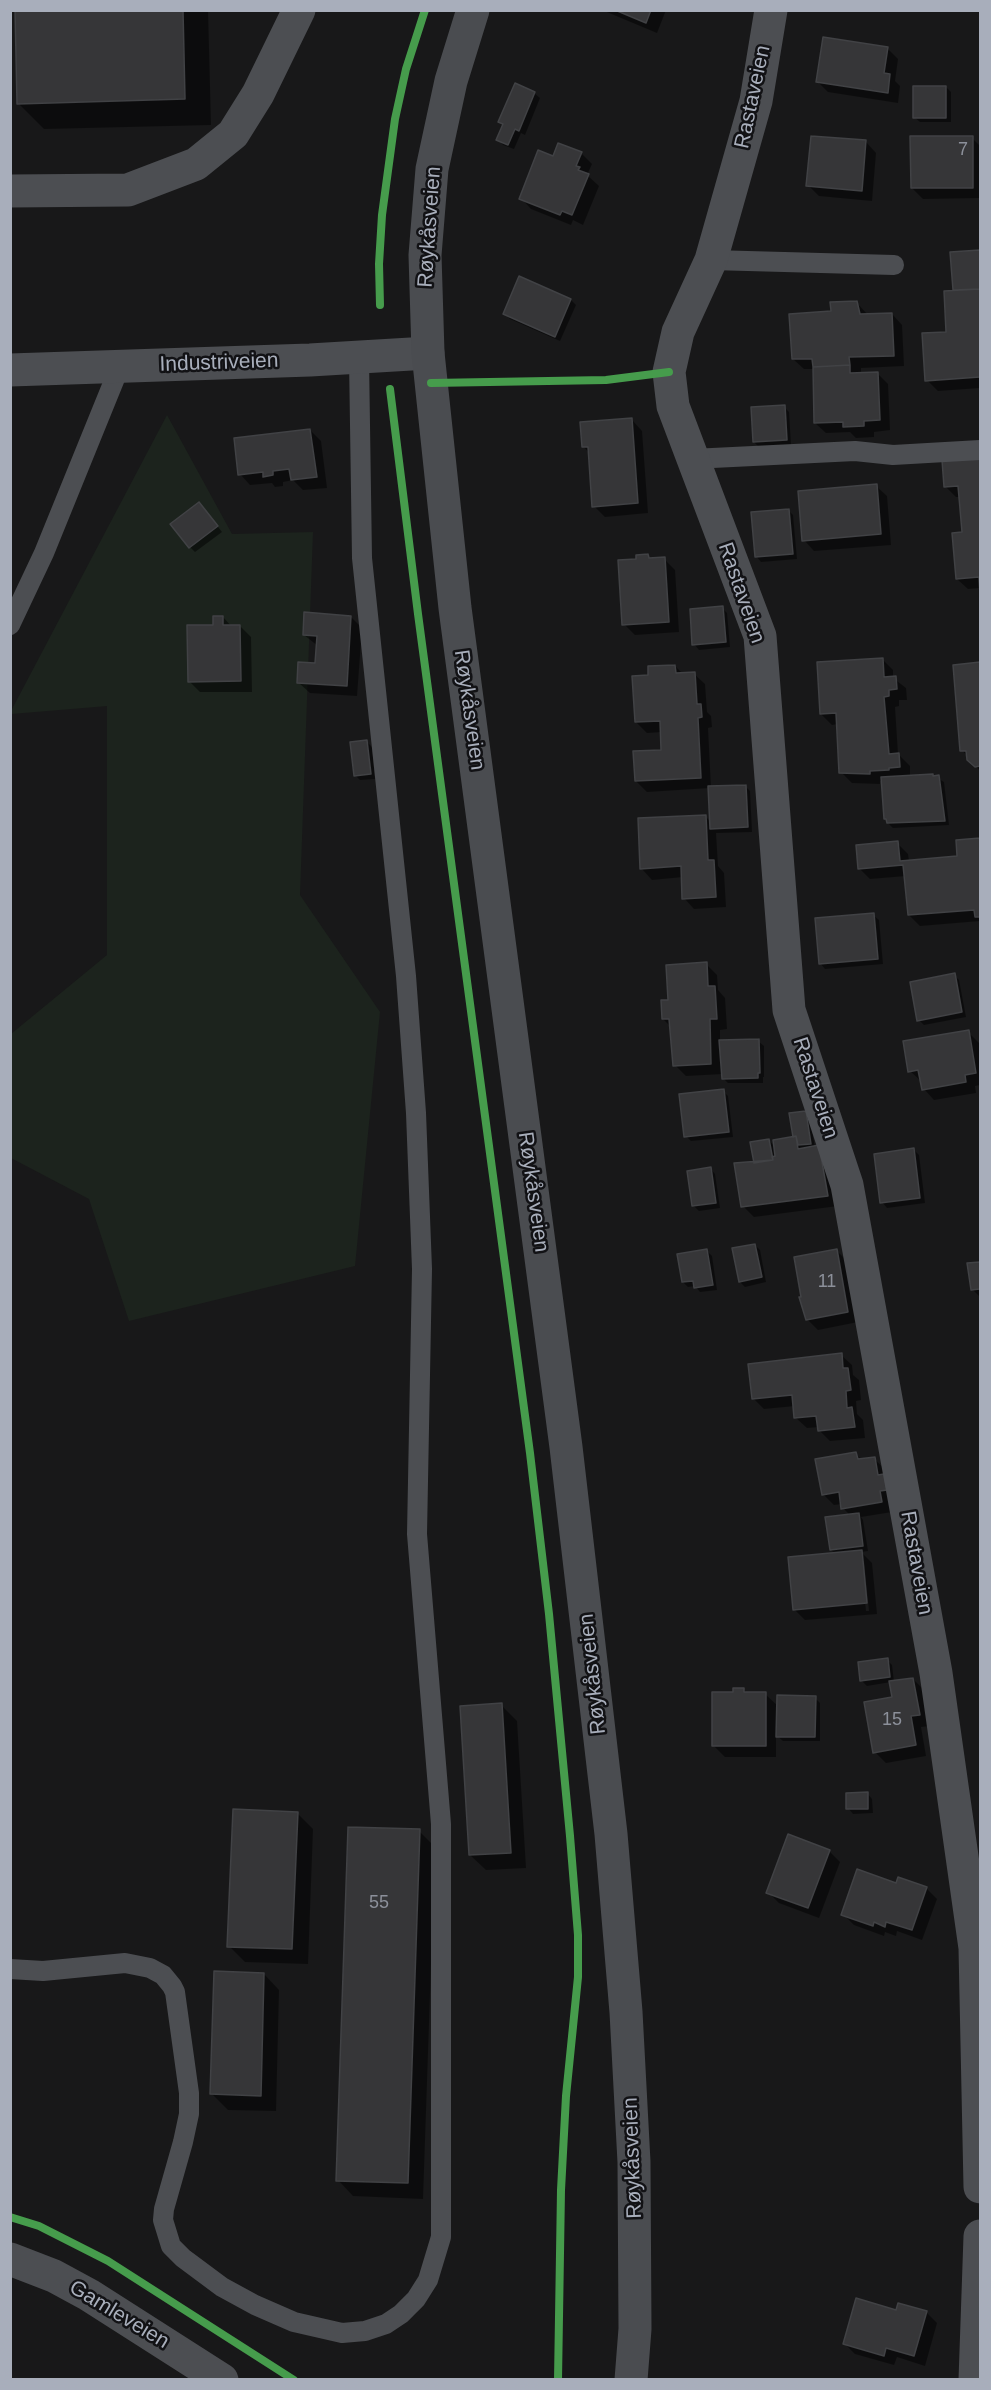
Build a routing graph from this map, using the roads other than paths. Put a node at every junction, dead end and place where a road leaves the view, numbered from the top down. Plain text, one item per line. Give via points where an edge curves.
1 (299, 10) edge
2 (472, 10) edge
3 (771, 10) edge
4 (10, 191) edge
5 (711, 260) junction
6 (894, 265) dead end
7 (428, 353) junction
8 (359, 358) junction
9 (120, 366) junction
10 (10, 370) edge
11 (981, 450) edge
12 (692, 459) junction
13 (10, 625) edge
14 (10, 1969) edge
15 (981, 2187) edge
16 (981, 2236) edge
17 (10, 2259) edge
18 (222, 2379) edge
19 (631, 2379) edge
20 (975, 2379) edge

1 - 4 street via 258,94 233,134 196,164 128,190
2 - 7 main road, Røykåsveien via 451,81 432,169 425,255
3 - 5 street, Rastaveien via 756,101
5 - 6 lane
5 - 12 street, Rastaveien via 678,332 669,372 673,406
7 - 8 street, Industriveien
7 - 19 main road, Røykåsveien via 455,608 568,1459 609,1823 626,2012 634,2162 635,2318
8 - 9 street, Industriveien
8 - 14 lane via 362,558 406,976 416,1113 422,1269 417,1534 441,1824 441,2237 428,2280 416,2299 386,2324 342,2333 294,2322 255,2304 222,2287 183,2258 171,2246 163,2220 189,2114 172,1986 150,1968 125,1963 43,1971
9 - 10 street, Industriveien
9 - 13 lane via 44,554
11 - 12 lane
12 - 15 street, Rastaveien via 760,636 789,1010 847,1185 936,1673 975,1948
16 - 20 street
17 - 18 street, Gamleveien via 89,2295

